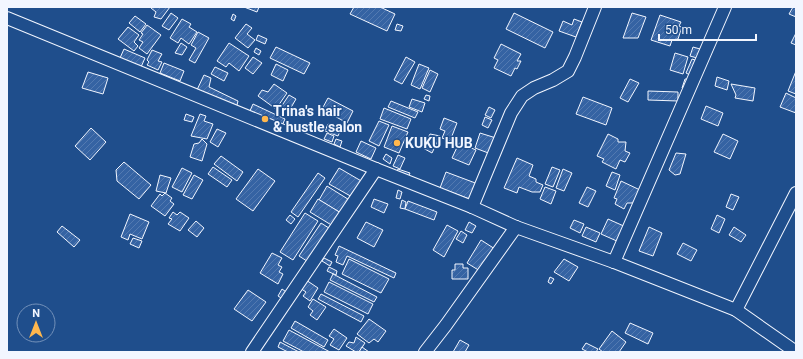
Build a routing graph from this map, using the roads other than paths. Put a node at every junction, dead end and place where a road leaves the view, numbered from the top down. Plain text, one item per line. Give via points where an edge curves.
1 (595, 7) edge
2 (725, 7) edge
3 (7, 18) edge
4 (376, 169) junction
5 (796, 193) edge
6 (472, 207) junction
7 (516, 227) junction
8 (614, 262) junction
9 (736, 310) junction
10 (252, 352) edge
11 (425, 352) edge
12 (796, 352) edge

1 - 6 street via 568,71 522,96 511,113
2 - 8 street
3 - 4 street
4 - 6 street
4 - 10 street
5 - 9 street
6 - 7 street
7 - 8 street
7 - 11 street
8 - 9 street
9 - 12 street

